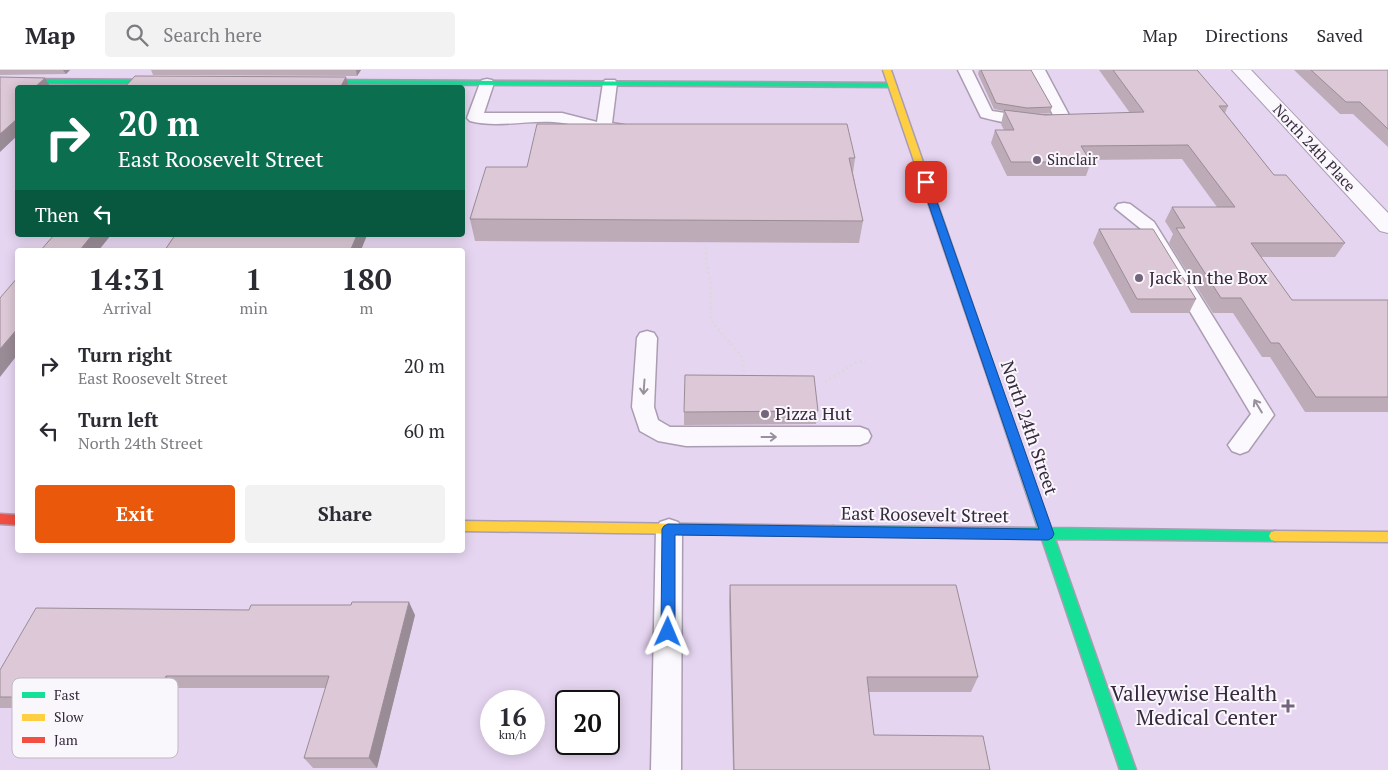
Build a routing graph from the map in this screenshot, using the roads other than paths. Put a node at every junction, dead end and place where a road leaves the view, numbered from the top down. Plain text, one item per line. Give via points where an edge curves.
1 (887, 70) edge
2 (965, 70) edge
3 (1038, 70) edge
4 (1241, 70) edge
5 (0, 81) edge
6 (178, 82) edge
7 (297, 82) edge
8 (487, 83) junction
9 (610, 84) junction
10 (892, 85) junction
11 (604, 128) junction
12 (633, 128) edge
13 (1124, 208) dead end
14 (1388, 226) edge
15 (647, 338) dead end
16 (860, 436) dead end
17 (1240, 445) dead end
18 (0, 519) edge
19 (15, 520) edge
20 (465, 526) edge
21 (668, 529) junction
22 (1048, 534) junction
23 (1388, 537) edge
24 (666, 770) edge
25 (1128, 770) edge

1 - 10 street, North 24th Street
2 - 3 lane via 986,114 1006,120 1055,120 1062,117
4 - 14 street, North 24th Place
5 - 6 street
7 - 8 street
8 - 9 street
8 - 11 lane via 475,118 562,118
9 - 10 street
9 - 11 lane
10 - 22 street, North 24th Street
11 - 12 lane
17 -> 13 lane via 1263,415 1148,226
15 -> 16 lane via 643,407 648,425 666,435 686,438
18 - 19 street
20 - 21 street, East Roosevelt Street
21 - 22 street, East Roosevelt Street
21 - 24 lane
22 - 23 street, East Roosevelt Street
22 - 25 street, North 24th Street

